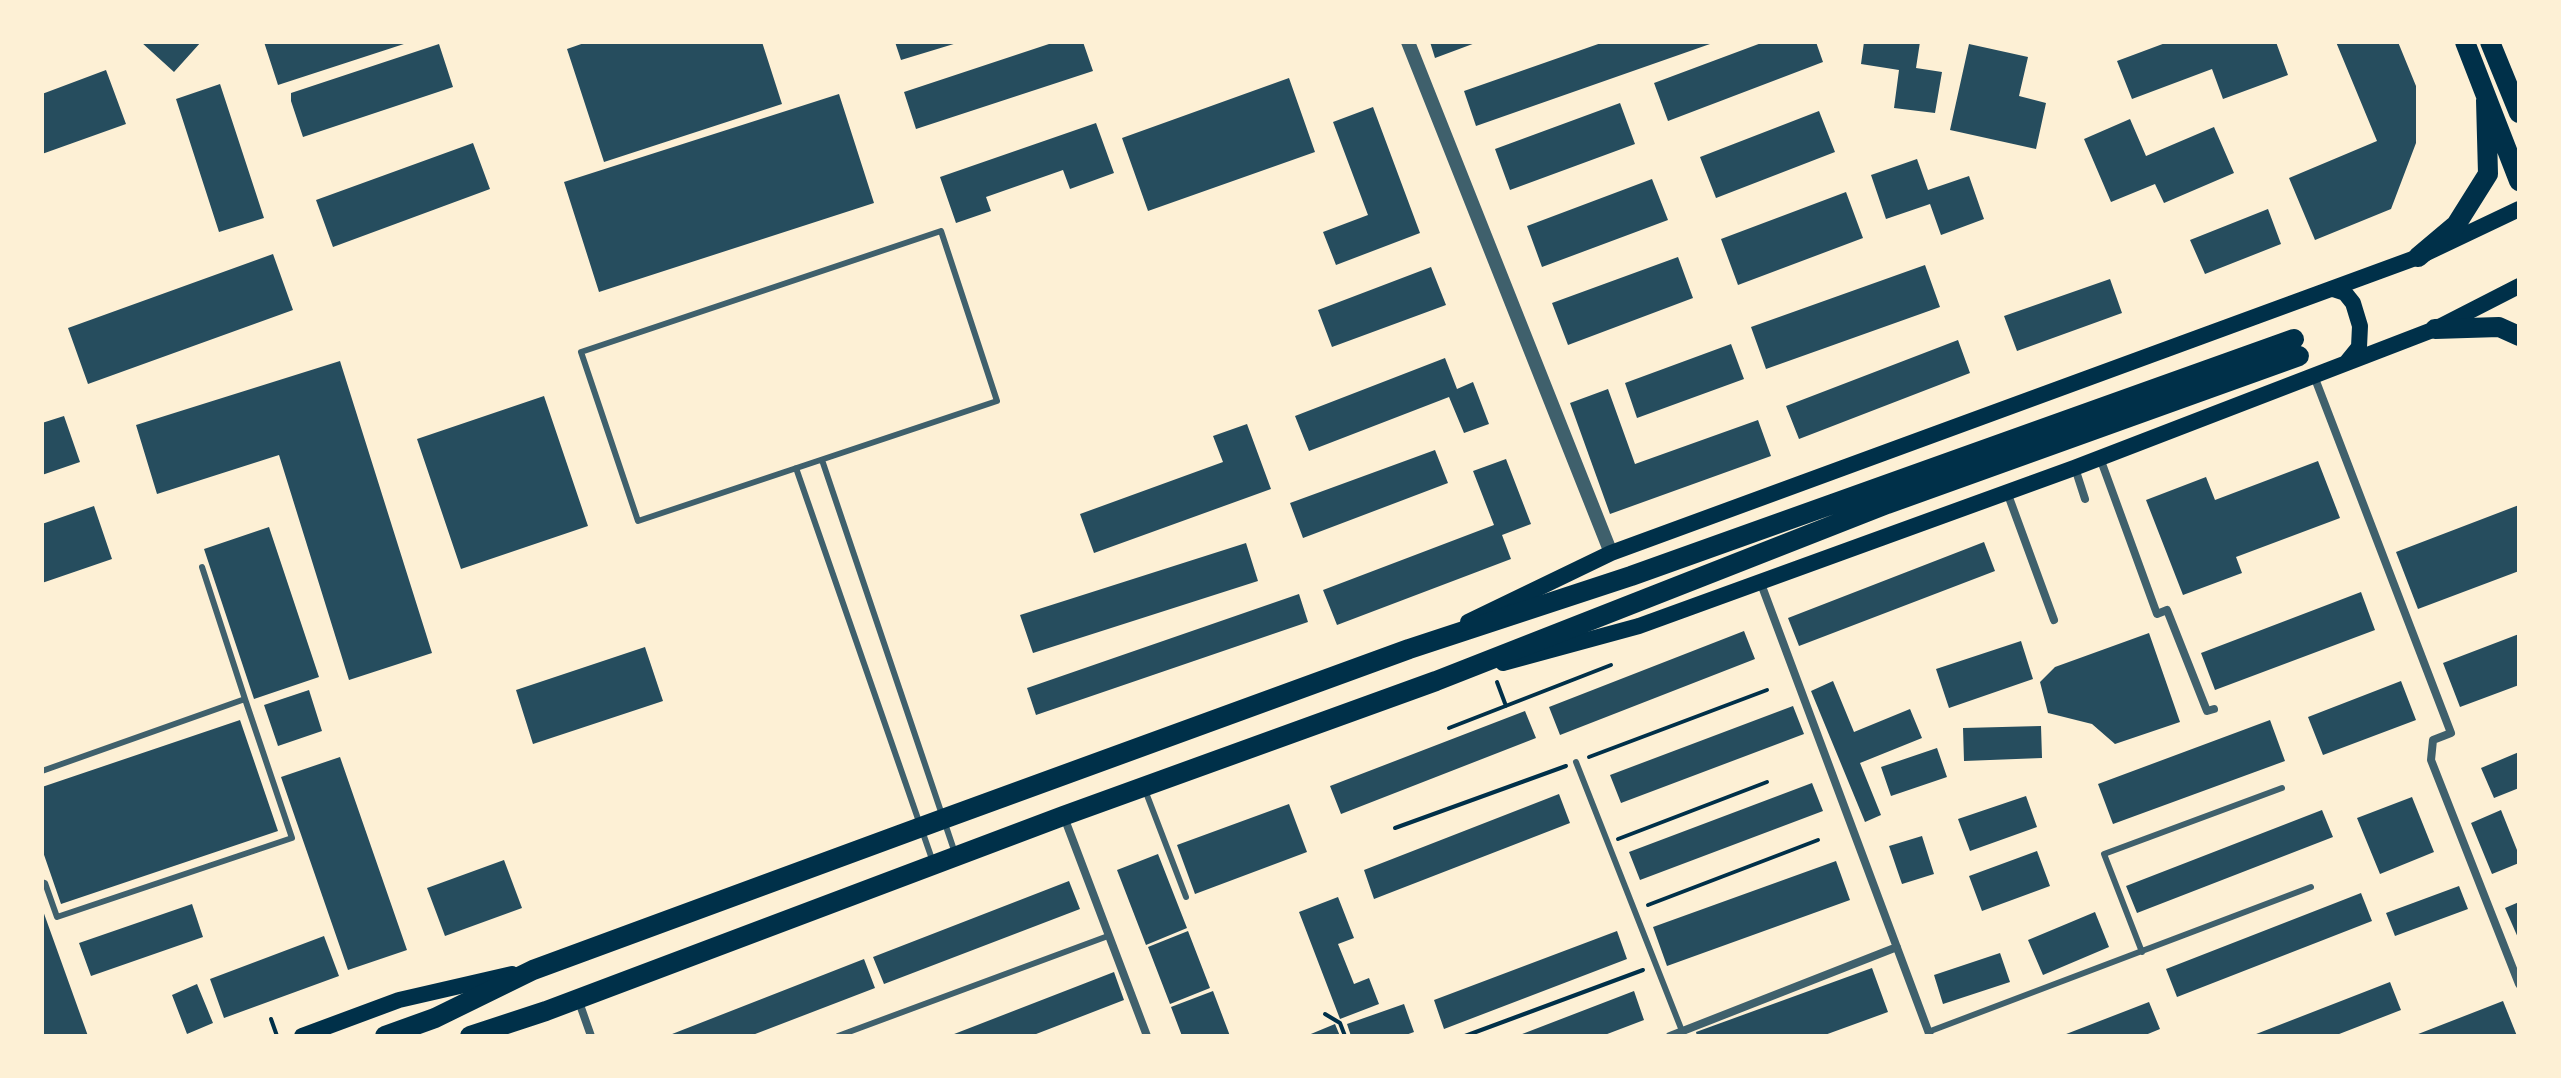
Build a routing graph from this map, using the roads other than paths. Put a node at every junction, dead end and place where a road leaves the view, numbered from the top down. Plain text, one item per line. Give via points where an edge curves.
1 (1408, 42) edge
2 (2465, 42) edge
3 (2490, 42) edge
4 (2486, 100) junction
5 (2519, 113) edge
6 (2519, 181) edge
7 (2519, 209) edge
8 (2418, 257) junction
9 (2519, 286) edge
10 (2333, 289) junction
11 (2435, 329) junction
12 (2519, 336) edge
13 (2345, 364) junction
14 (2314, 376) junction
15 (2099, 457) junction
16 (822, 460) junction
17 (796, 468) junction
18 (2074, 468) junction
19 (2007, 492) junction
20 (2085, 499) dead end
21 (1611, 553) junction
22 (202, 567) dead end
23 (1760, 581) junction
24 (2054, 620) dead end
25 (1409, 649) junction
26 (1436, 681) junction
27 (245, 699) junction
28 (2214, 709) dead end
29 (1576, 762) road end
30 (42, 771) edge
31 (1144, 787) junction
32 (2282, 788) dead end
33 (1063, 816) junction
34 (943, 819) junction
35 (921, 827) junction
36 (956, 856) junction
37 (934, 865) junction
38 (42, 882) edge
39 (2311, 887) dead end
40 (1186, 897) dead end
41 (1108, 936) junction
42 (1897, 947) junction
43 (2142, 952) junction
44 (533, 970) junction
45 (2519, 984) edge
46 (578, 998) junction
47 (546, 1011) junction
48 (1683, 1034) edge
49 (1929, 1034) edge
50 (302, 1036) edge
51 (385, 1036) edge
52 (470, 1036) edge
53 (504, 1036) edge
54 (591, 1036) edge
55 (838, 1036) edge
56 (1147, 1036) edge
57 (1670, 1036) edge

1 - 21 street
2 - 4 main road
3 - 5 main road
4 - 6 main road
4 - 8 main road via 2488,174 2456,225
7 - 8 main road
8 - 10 main road
9 - 11 main road
10 - 13 main road via 2353,303 2360,326 2359,347
10 - 21 main road
11 - 12 main road via 2499,327
11 - 13 main road
13 - 14 main road
14 - 15 main road
14 - 45 street via 2451,733 2433,740 2431,760
15 - 18 main road
15 - 28 street via 2157,614 2167,610 2207,711
16 - 17 lane
16 - 17 lane via 997,401 941,231 581,352 638,521
16 - 34 lane
17 - 35 lane
18 - 19 main road
18 - 20 street
19 - 23 main road
19 - 24 street
21 - 25 main road
22 - 27 lane
23 - 26 main road via 1639,626
23 - 42 street
25 - 26 main road via 2297,348
25 - 34 main road
26 - 31 main road
27 - 30 lane
27 - 38 lane via 292,838 57,917
29 - 48 lane
31 - 33 main road
31 - 40 lane
32 - 43 lane via 2104,854
33 - 36 main road
33 - 41 street
34 - 35 main road
34 - 36 lane
35 - 37 lane
35 - 44 main road
36 - 37 main road
37 - 46 main road
39 - 43 lane
41 - 55 lane
41 - 56 street
42 - 48 street
42 - 49 street
43 - 49 lane
44 - 50 main road via 399,1000
44 - 51 main road
46 - 47 main road
46 - 54 street
47 - 52 main road
47 - 53 main road
48 - 57 street

